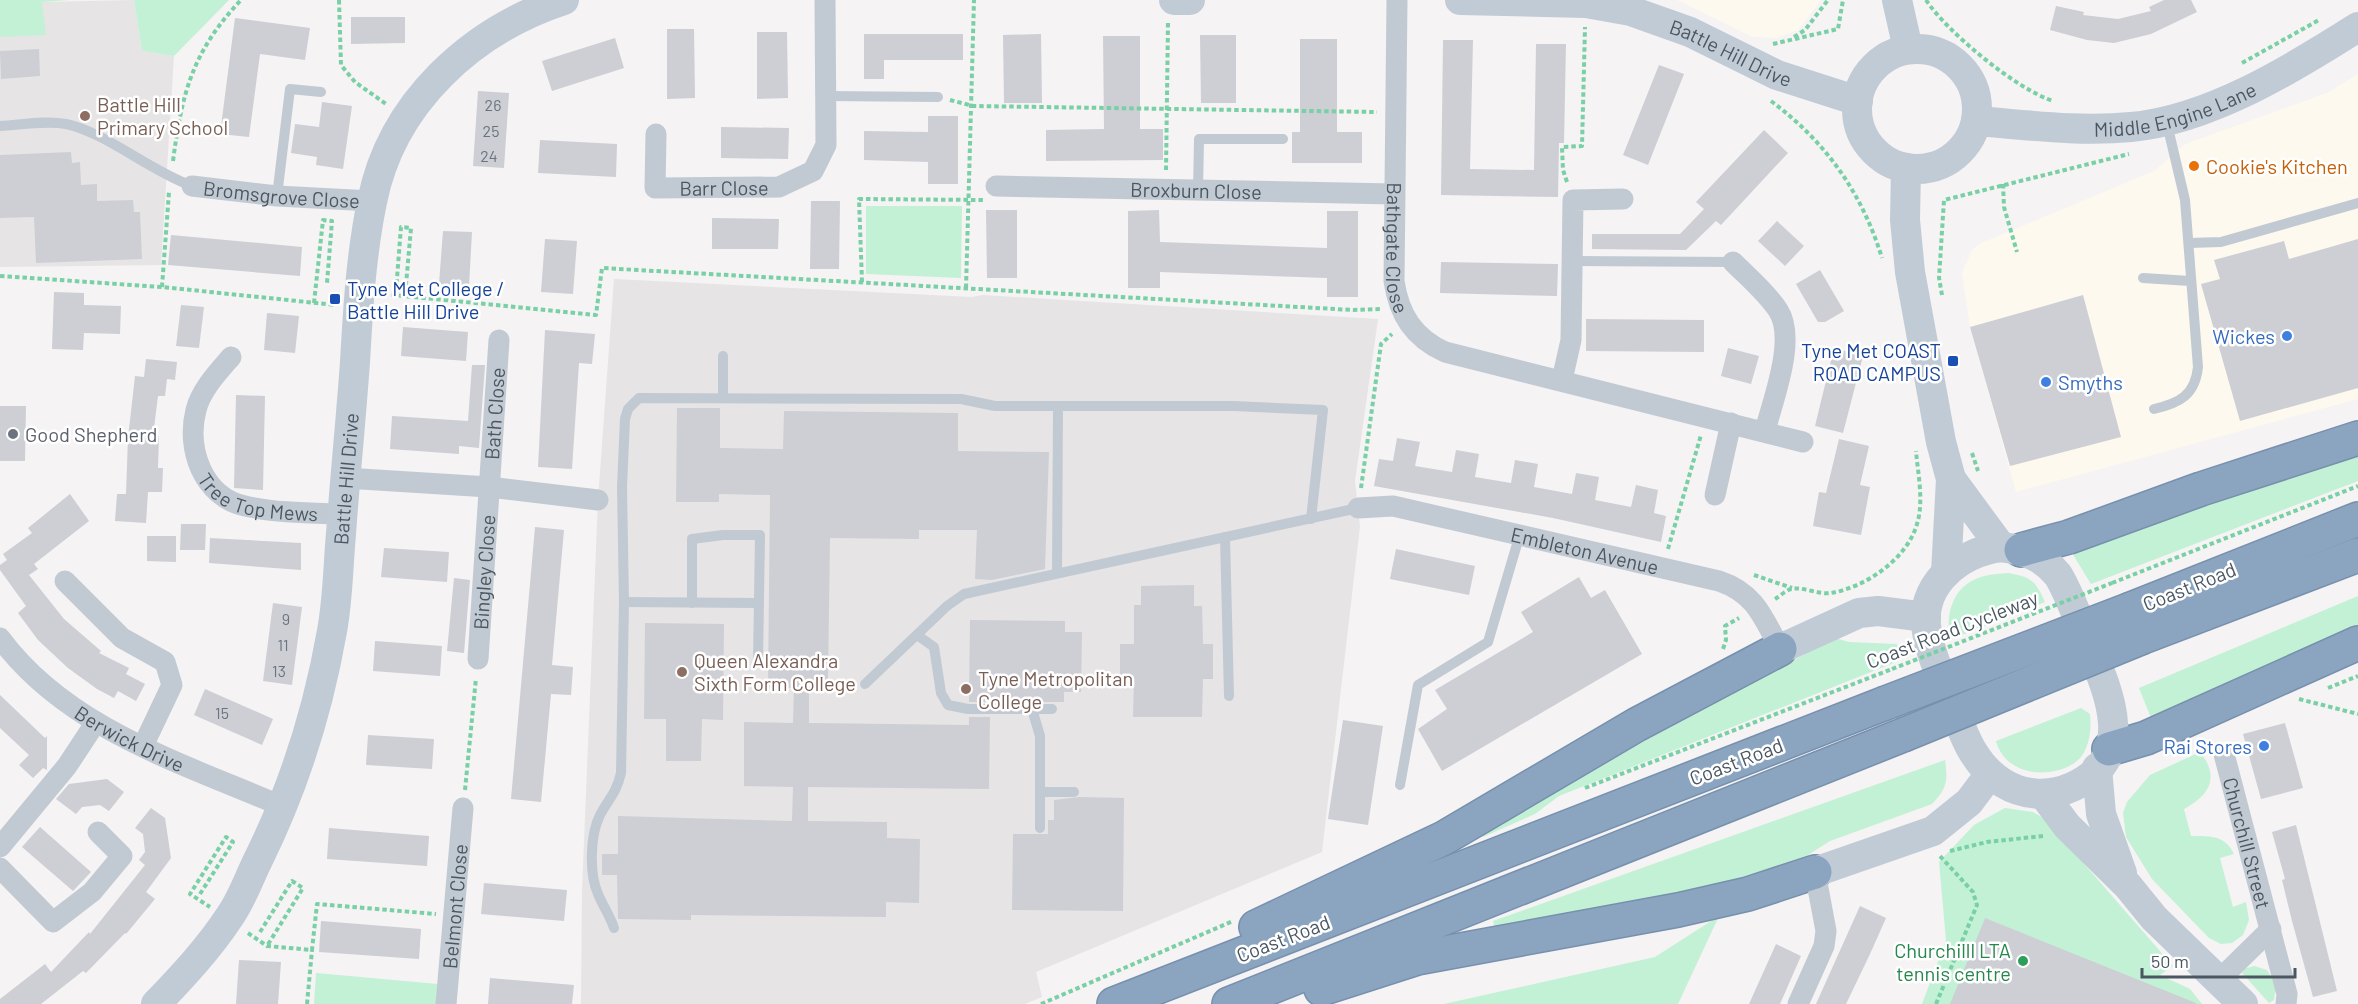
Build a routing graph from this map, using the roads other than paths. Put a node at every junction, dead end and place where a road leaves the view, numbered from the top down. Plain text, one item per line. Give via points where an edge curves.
1 (564, 0) edge
2 (825, 0) edge
3 (1397, 0) edge
4 (1460, 0) edge
5 (1898, 0) edge
6 (1533, 1) edge
7 (2358, 27) edge
8 (1908, 50) junction
9 (321, 92) dead end
10 (826, 96) junction
11 (938, 97) road end
12 (1858, 101) junction
13 (1976, 121) junction
14 (2166, 121) junction
15 (0, 126) edge
16 (656, 134) dead end
17 (1283, 139) dead end
18 (1906, 168) junction
19 (192, 186) joint
20 (996, 186) road end
21 (1198, 191) junction
22 (1394, 194) junction
23 (277, 196) junction
24 (1623, 199) dead end
25 (372, 201) junction
26 (2358, 203) edge
27 (2189, 243) junction
28 (1573, 261) junction
29 (1733, 262) joint
30 (2143, 278) dead end
31 (2190, 281) junction
32 (499, 340) dead end
33 (723, 356) dead end
34 (231, 357) dead end
35 (1562, 380) junction
36 (723, 397) junction
37 (1058, 407) junction
38 (2154, 409) dead end
39 (1731, 423) junction
40 (1764, 431) junction
41 (2358, 438) edge
42 (1803, 442) dead end
43 (345, 478) junction
44 (1965, 478) junction
45 (489, 486) junction
46 (1715, 495) dead end
47 (598, 500) joint
48 (623, 501) junction
49 (1358, 508) joint
50 (342, 514) junction
51 (1311, 519) junction
52 (2358, 519) edge
53 (1520, 534) junction
54 (1224, 537) junction
55 (2011, 549) junction
56 (2358, 555) edge
57 (1057, 573) junction
58 (1946, 573) junction
59 (65, 581) dead end
60 (624, 602) junction
61 (692, 603) junction
62 (759, 603) junction
63 (1926, 617) junction
64 (2137, 623) junction
65 (917, 635) junction
66 (0, 638) edge
67 (2358, 643) edge
68 (1780, 649) junction
69 (478, 659) road end
70 (758, 662) dead end
71 (866, 684) dead end
72 (1228, 696) dead end
73 (1032, 709) junction
74 (1052, 709) dead end
75 (96, 723) junction
76 (143, 746) junction
77 (2224, 754) dead end
78 (2103, 759) junction
79 (1990, 774) junction
80 (1400, 785) dead end
81 (1040, 792) junction
82 (1074, 792) dead end
83 (2043, 794) junction
84 (284, 807) junction
85 (463, 808) road end
86 (1040, 828) dead end
87 (98, 832) dead end
88 (0, 847) edge
89 (0, 868) edge
90 (1815, 872) junction
91 (2128, 886) junction
92 (614, 928) dead end
93 (2271, 929) junction
94 (2220, 980) junction
95 (156, 1004) edge
96 (446, 1004) edge
97 (1095, 1004) edge
98 (1114, 1004) edge
99 (1229, 1004) edge
100 (1274, 1004) edge
101 (1798, 1004) edge
102 (2243, 1004) edge
103 (2286, 1004) edge

1 - 25 street, Battle Hill Drive via 519,18 473,46 434,82 406,118 382,167
2 - 10 street, Barr Close
3 - 22 street, Bathgate Close
4 - 6 street, Battle Hill Drive
5 - 8 street
6 - 12 street, Battle Hill Drive via 1586,3 1631,11 1662,21 1777,75
7 - 14 street, Middle Engine Lane via 2262,82
8 - 12 street via 1875,66 1866,77
8 - 13 street via 1938,53 1961,66 1975,91
9 - 23 lane via 290,88
10 - 11 lane
10 - 16 street, Barr Close via 826,145 822,157 813,171 779,187 655,188
12 - 18 street via 1860,127 1868,141 1888,161
13 - 14 street, Middle Engine Lane via 2086,130
13 - 18 street via 1969,140 1954,156 1938,165
14 - 27 lane via 2180,176
15 - 19 lane via 65,123
17 - 21 lane via 1199,139
18 - 44 street via 1910,272 1941,442
19 - 23 street, Bromsgrove Close
20 - 21 street, Broxburn Close
21 - 22 street, Broxburn Close
22 - 35 street, Bathgate Close via 1394,281 1403,314 1424,340 1445,352
23 - 25 street, Bromsgrove Close
24 - 28 street via 1573,200
25 - 43 street, Battle Hill Drive via 359,299
26 - 27 lane via 2221,242
27 - 31 lane
28 - 29 lane
28 - 35 street via 1571,340
29 - 40 street via 1771,301 1785,329 1785,350
30 - 31 lane
31 - 38 lane via 2196,379 2182,400
32 - 45 street, Bath Close
33 - 36 lane
34 - 50 street, Tree Top Mews via 196,409 193,438 200,472 218,493 244,506
35 - 39 street, Bathgate Close
36 - 37 lane via 961,399 995,406
36 - 48 lane via 657,396 633,402 626,419
37 - 51 lane via 1323,410
37 - 57 lane
39 - 40 street, Bathgate Close
39 - 46 street
40 - 42 street, Bathgate Close
41 - 55 highway via 2069,537
43 - 45 street
43 - 50 street, Battle Hill Drive
44 - 55 street
44 - 58 street
45 - 47 street
45 - 69 street, Bingley Close
47 - 48 lane
48 - 60 lane
49 - 51 lane
49 - 53 street, Embleton Avenue via 1393,506
50 - 84 street, Battle Hill Drive via 331,638 312,724
51 - 54 lane
52 - 64 highway, Coast Road
53 - 68 street, Embleton Avenue via 1733,585 1751,598
53 - 80 lane via 1488,642 1418,685
54 - 57 lane
54 - 72 lane
55 - 58 street via 1966,557
55 - 78 street via 2050,566 2063,584 2111,699 2114,725
56 - 64 highway, Coast Road
57 - 65 lane via 964,594
58 - 63 street via 1932,594
59 - 76 street via 122,638 165,662 172,685
60 - 61 lane
60 - 92 lane via 621,773 616,792 599,816 594,834 597,893
61 - 62 lane
61 - 62 lane via 692,539 760,535
62 - 70 lane
63 - 68 street via 1878,611 1859,613
63 - 79 street via 1932,653 1967,742
64 - 98 highway, Coast Road, bridge via 1883,704
64 - 99 highway, Coast Road, bridge via 1903,735
65 - 71 lane
65 - 73 lane via 934,647 941,693 948,705 968,710
66 - 75 street, Berwick Drive via 16,659 64,703
67 - 78 highway
68 - 97 highway via 1636,725 1444,838
73 - 74 lane
73 - 81 lane via 1040,736
75 - 76 street, Berwick Drive
75 - 88 street via 67,766
76 - 84 street, Berwick Drive
77 - 93 street, Churchill Street
78 - 83 street via 2077,785
78 - 91 street via 2097,783 2105,831
79 - 83 street via 2016,790
79 - 90 street via 1969,802 1933,831
81 - 82 lane
81 - 86 lane
83 - 91 street via 2067,826
84 - 95 street, Battle Hill Drive via 228,919 199,959
85 - 96 street, Belmont Close
87 - 89 street via 122,856 92,892 53,922
90 - 100 highway via 1748,894 1678,910 1417,958
90 - 101 street via 1826,931 1824,945
91 - 94 street via 2154,918
93 - 94 street, Churchill Street
93 - 103 street, Churchill Street via 2287,993
94 - 102 street

